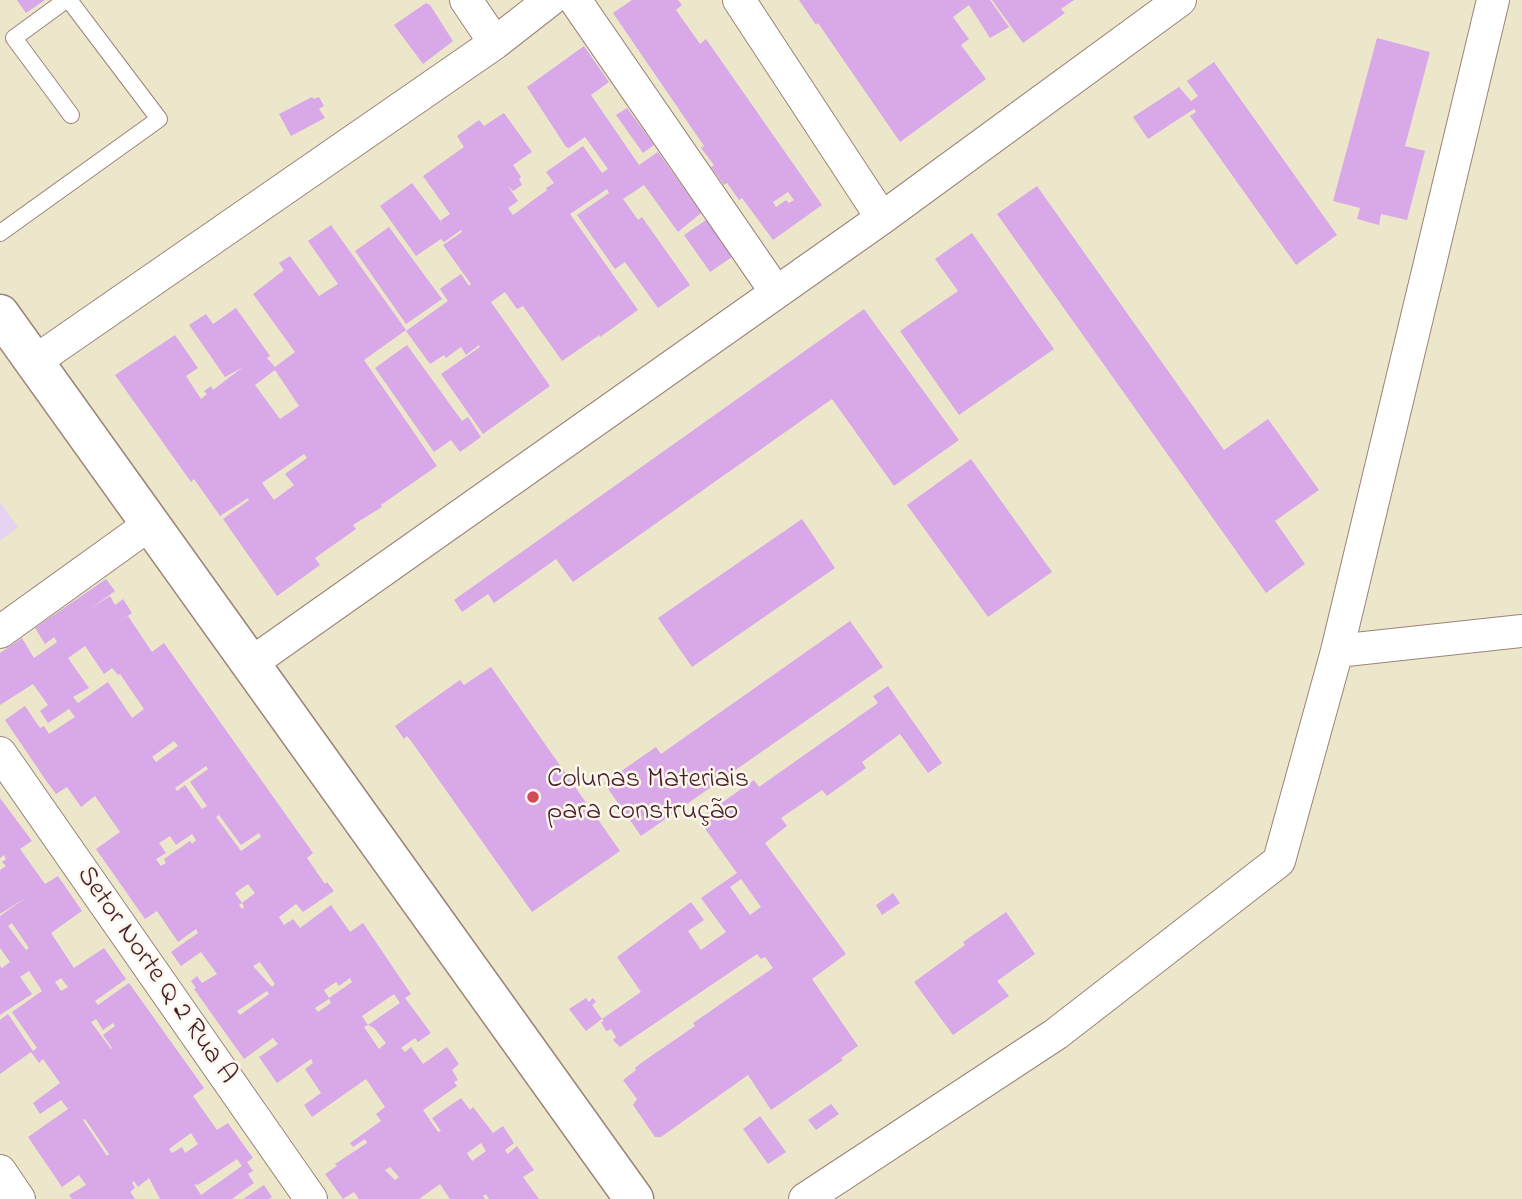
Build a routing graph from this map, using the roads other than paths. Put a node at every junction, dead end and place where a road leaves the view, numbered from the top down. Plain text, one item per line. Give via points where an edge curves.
1 (67, 0) edge
2 (466, 0) edge
3 (550, 0) edge
4 (575, 0) edge
5 (739, 0) edge
6 (1180, 0) edge
7 (1493, 0) edge
8 (495, 43) junction
9 (71, 115) dead end
10 (882, 218) junction
11 (0, 233) edge
12 (776, 292) junction
13 (0, 314) edge
14 (34, 362) junction
15 (150, 524) junction
16 (1522, 631) edge
17 (0, 632) edge
18 (1338, 651) junction
19 (250, 664) junction
20 (0, 753) edge
21 (0, 1171) edge
22 (19, 1199) edge
23 (311, 1199) edge
24 (634, 1199) edge
25 (805, 1199) edge

1 - 9 lane via 14,38
1 - 11 lane via 159,119
2 - 8 street
3 - 8 street
4 - 12 street
5 - 10 street
6 - 10 street
7 - 18 street
8 - 14 street
10 - 12 street
12 - 19 street
13 - 14 street
14 - 15 street
15 - 17 street
15 - 19 street
16 - 18 street
18 - 25 street via 1279,862 1056,1034
19 - 24 street
20 - 23 street, Setor Norte Q 2 Rua A
21 - 22 street

